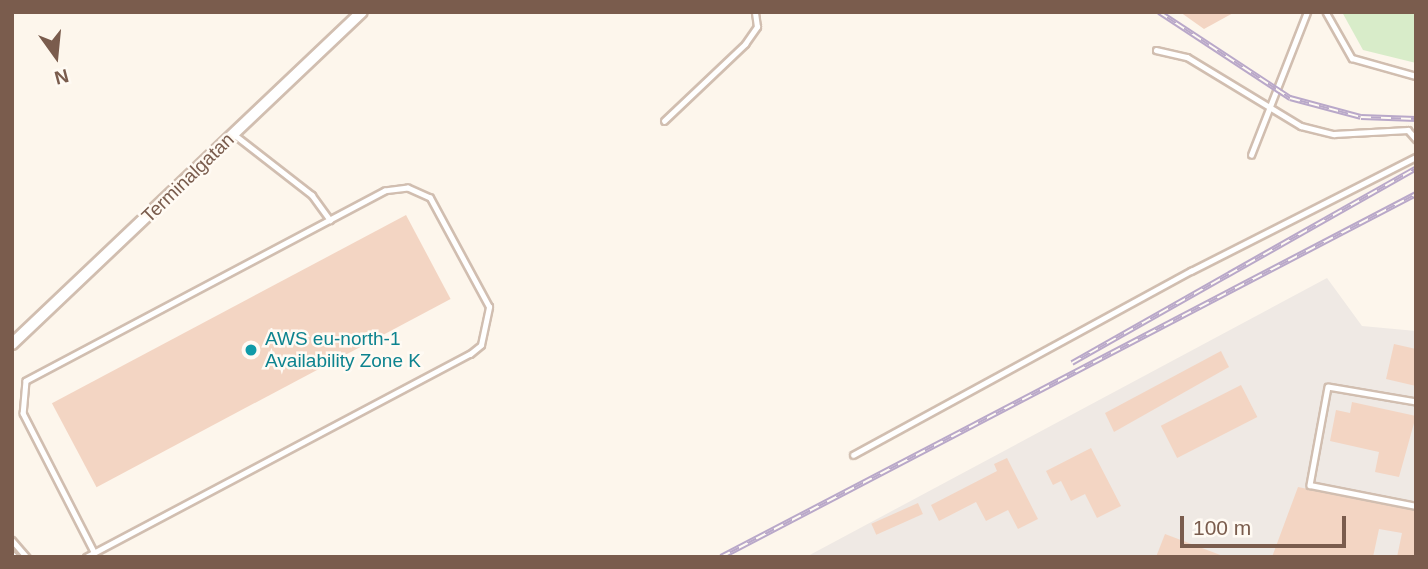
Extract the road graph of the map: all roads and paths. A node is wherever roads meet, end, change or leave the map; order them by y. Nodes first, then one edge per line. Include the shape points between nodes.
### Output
1 (362, 12) edge
2 (755, 12) edge
3 (1307, 12) edge
4 (1326, 12) edge
5 (1156, 50) dead end
6 (1416, 76) edge
7 (1270, 111) junction
8 (664, 121) dead end
9 (234, 134) junction
10 (1416, 139) edge
11 (1251, 155) dead end
12 (1416, 157) edge
13 (330, 220) junction
14 (12, 344) edge
15 (1416, 402) edge
16 (853, 455) dead end
17 (1416, 506) edge
18 (12, 540) edge
19 (94, 552) junction
20 (27, 557) edge
21 (86, 557) edge

1 - 9 street, Terminalgatan
2 - 8 lane via 757,27 745,44
3 - 7 lane
4 - 6 lane via 1352,58
5 - 7 lane via 1205,67
7 - 10 lane via 1334,134 1408,130
7 - 11 lane
9 - 13 lane via 312,195
9 - 14 street, Terminalgatan
12 - 16 lane
13 - 19 lane via 26,381 23,413
13 - 19 lane via 385,191 408,188 430,198 489,307 481,345
15 - 17 lane via 1328,387 1310,485
18 - 20 lane
19 - 21 lane

